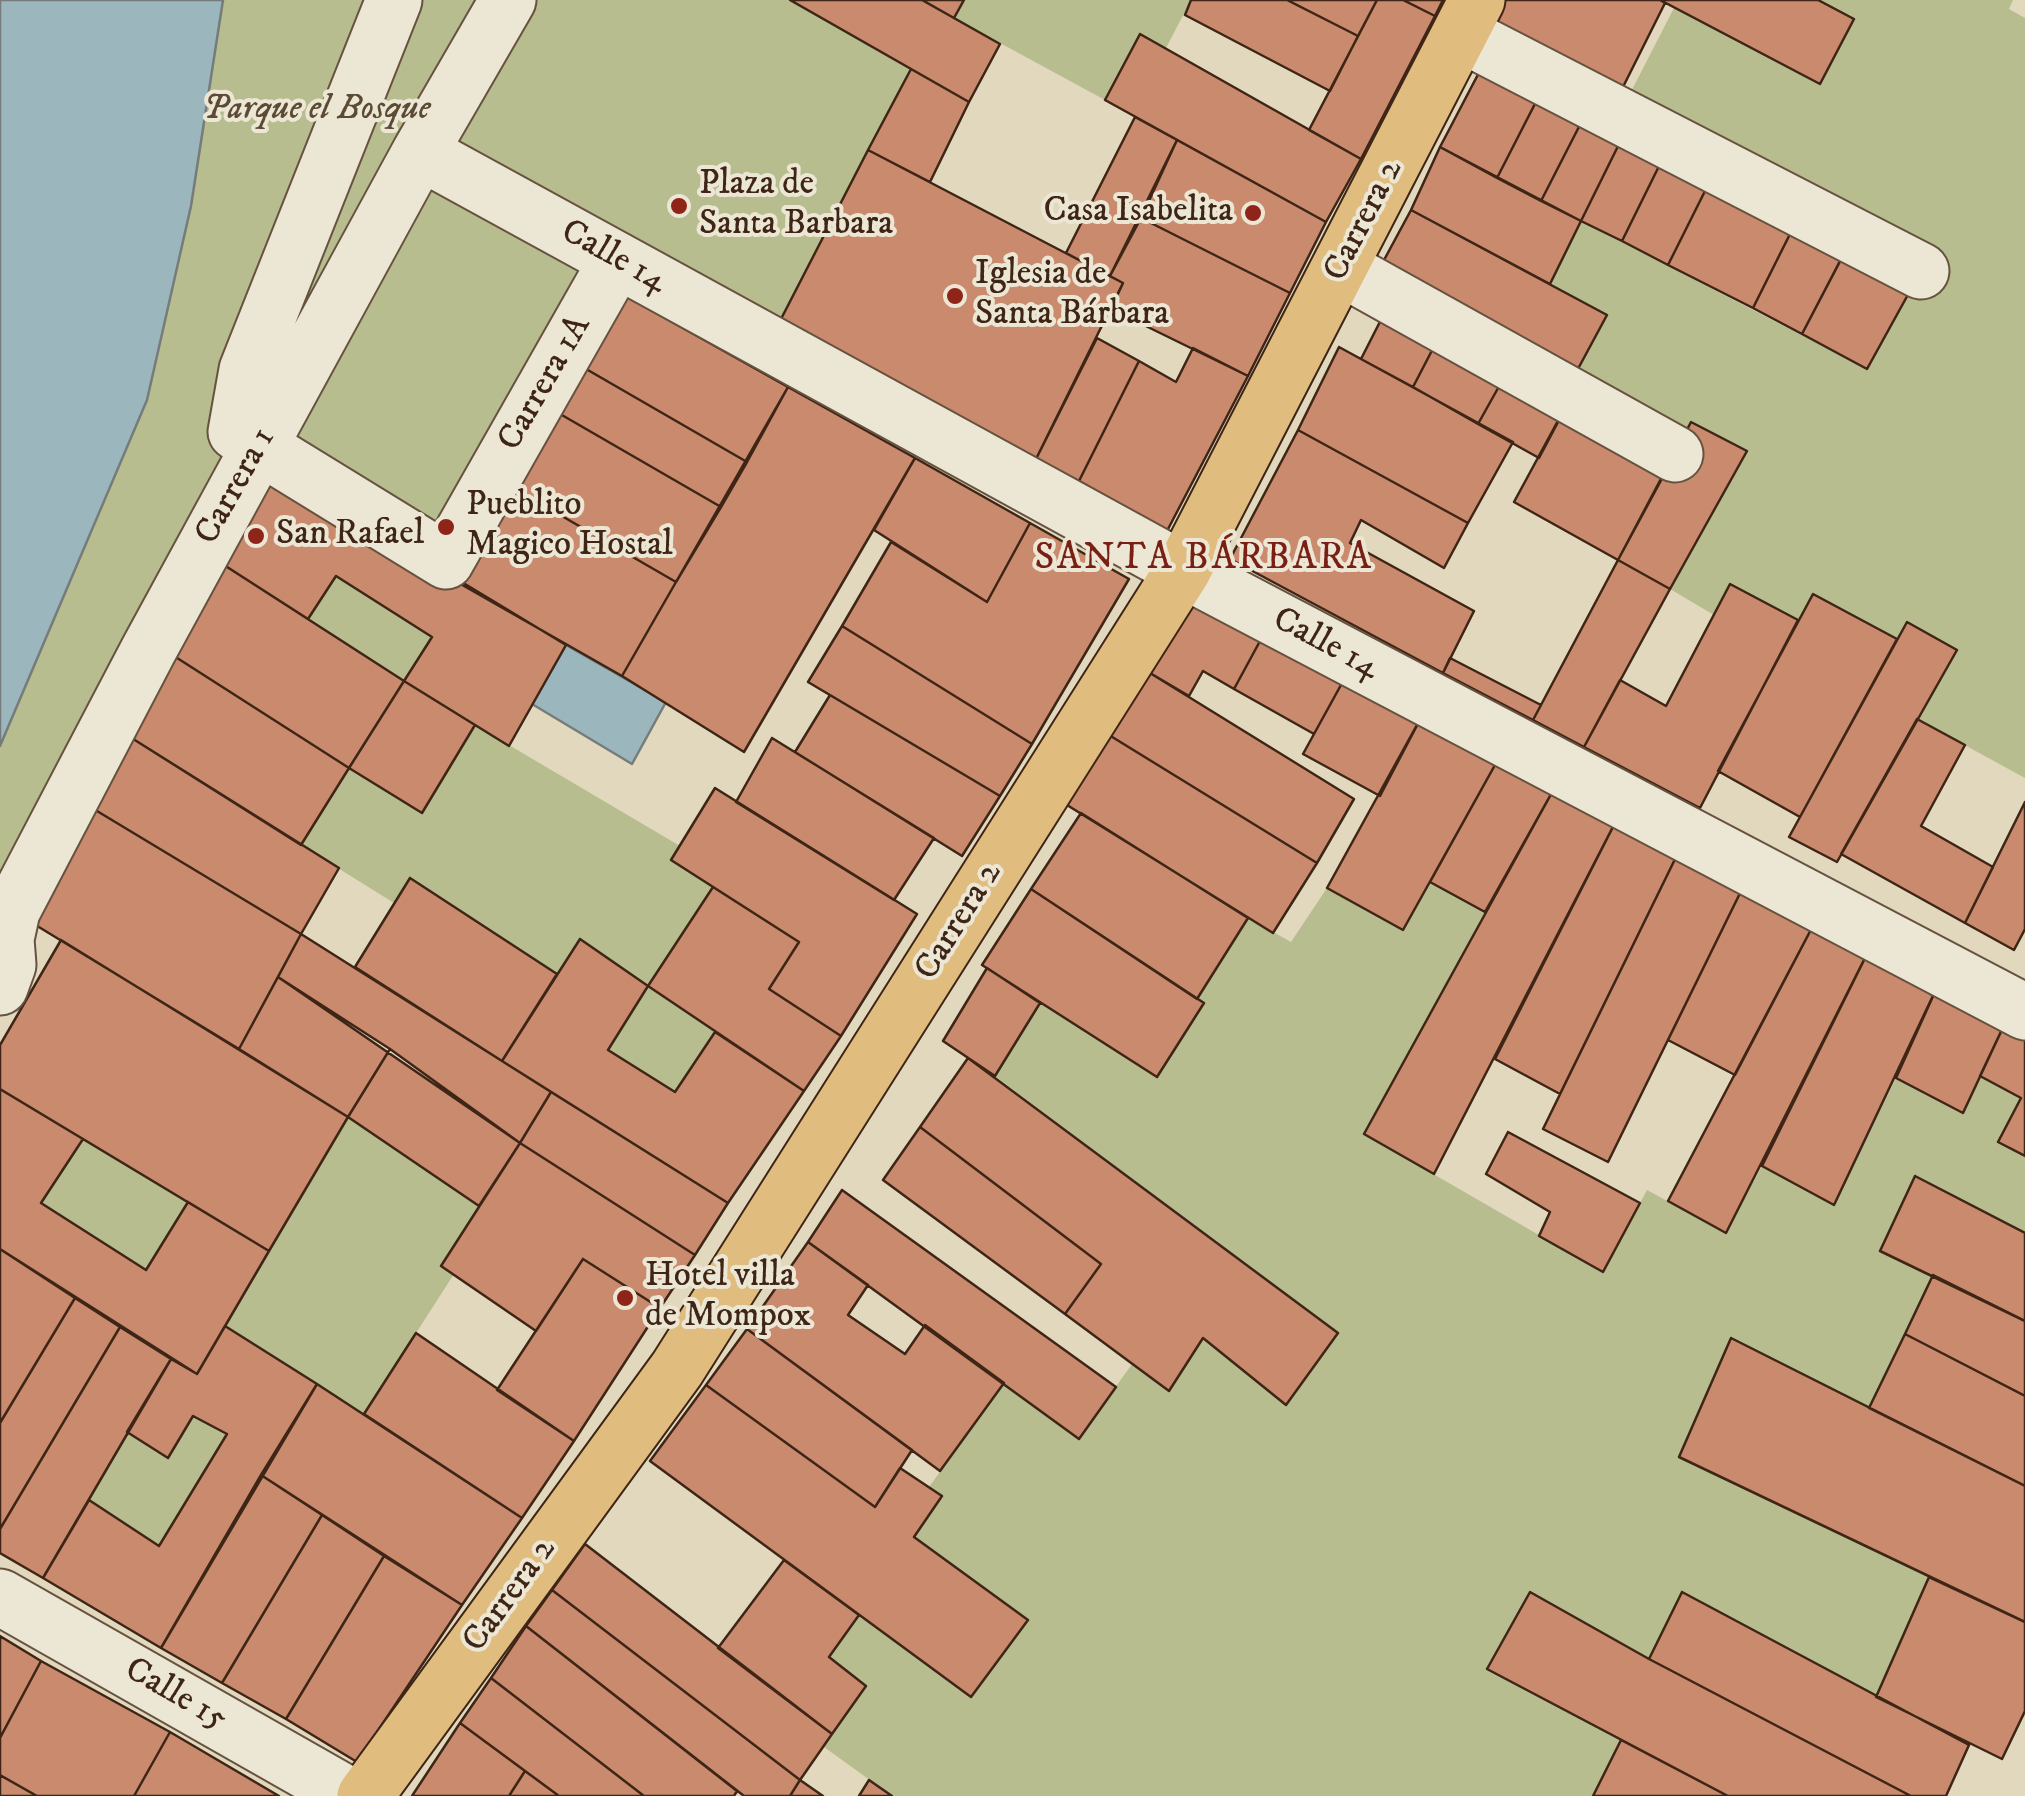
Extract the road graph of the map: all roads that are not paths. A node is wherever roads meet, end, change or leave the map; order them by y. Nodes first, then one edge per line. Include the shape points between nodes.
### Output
1 (394, 0) edge
2 (508, 0) edge
3 (1469, 17) edge
4 (420, 152) junction
5 (617, 260) junction
6 (1341, 268) junction
7 (1921, 272) dead end
8 (259, 448) junction
9 (1675, 454) dead end
10 (1183, 570) junction
11 (0, 986) edge
12 (2025, 1012) edge
13 (0, 1597) edge
14 (350, 1796) edge
15 (365, 1796) edge

1 - 8 street via 247,370 236,432
2 - 4 street, Carrera 1
3 - 6 main road, Carrera 2
3 - 7 street
4 - 5 street, Calle 14
4 - 8 street, Carrera 1
5 - 8 street, Carrera 1A via 446,560
5 - 10 street, Calle 14
6 - 9 street
6 - 10 main road, Carrera 2
8 - 11 street, Carrera 1 via 12,911
10 - 12 street, Calle 14
10 - 15 main road, Carrera 2 via 677,1369
13 - 14 street, Calle 15

